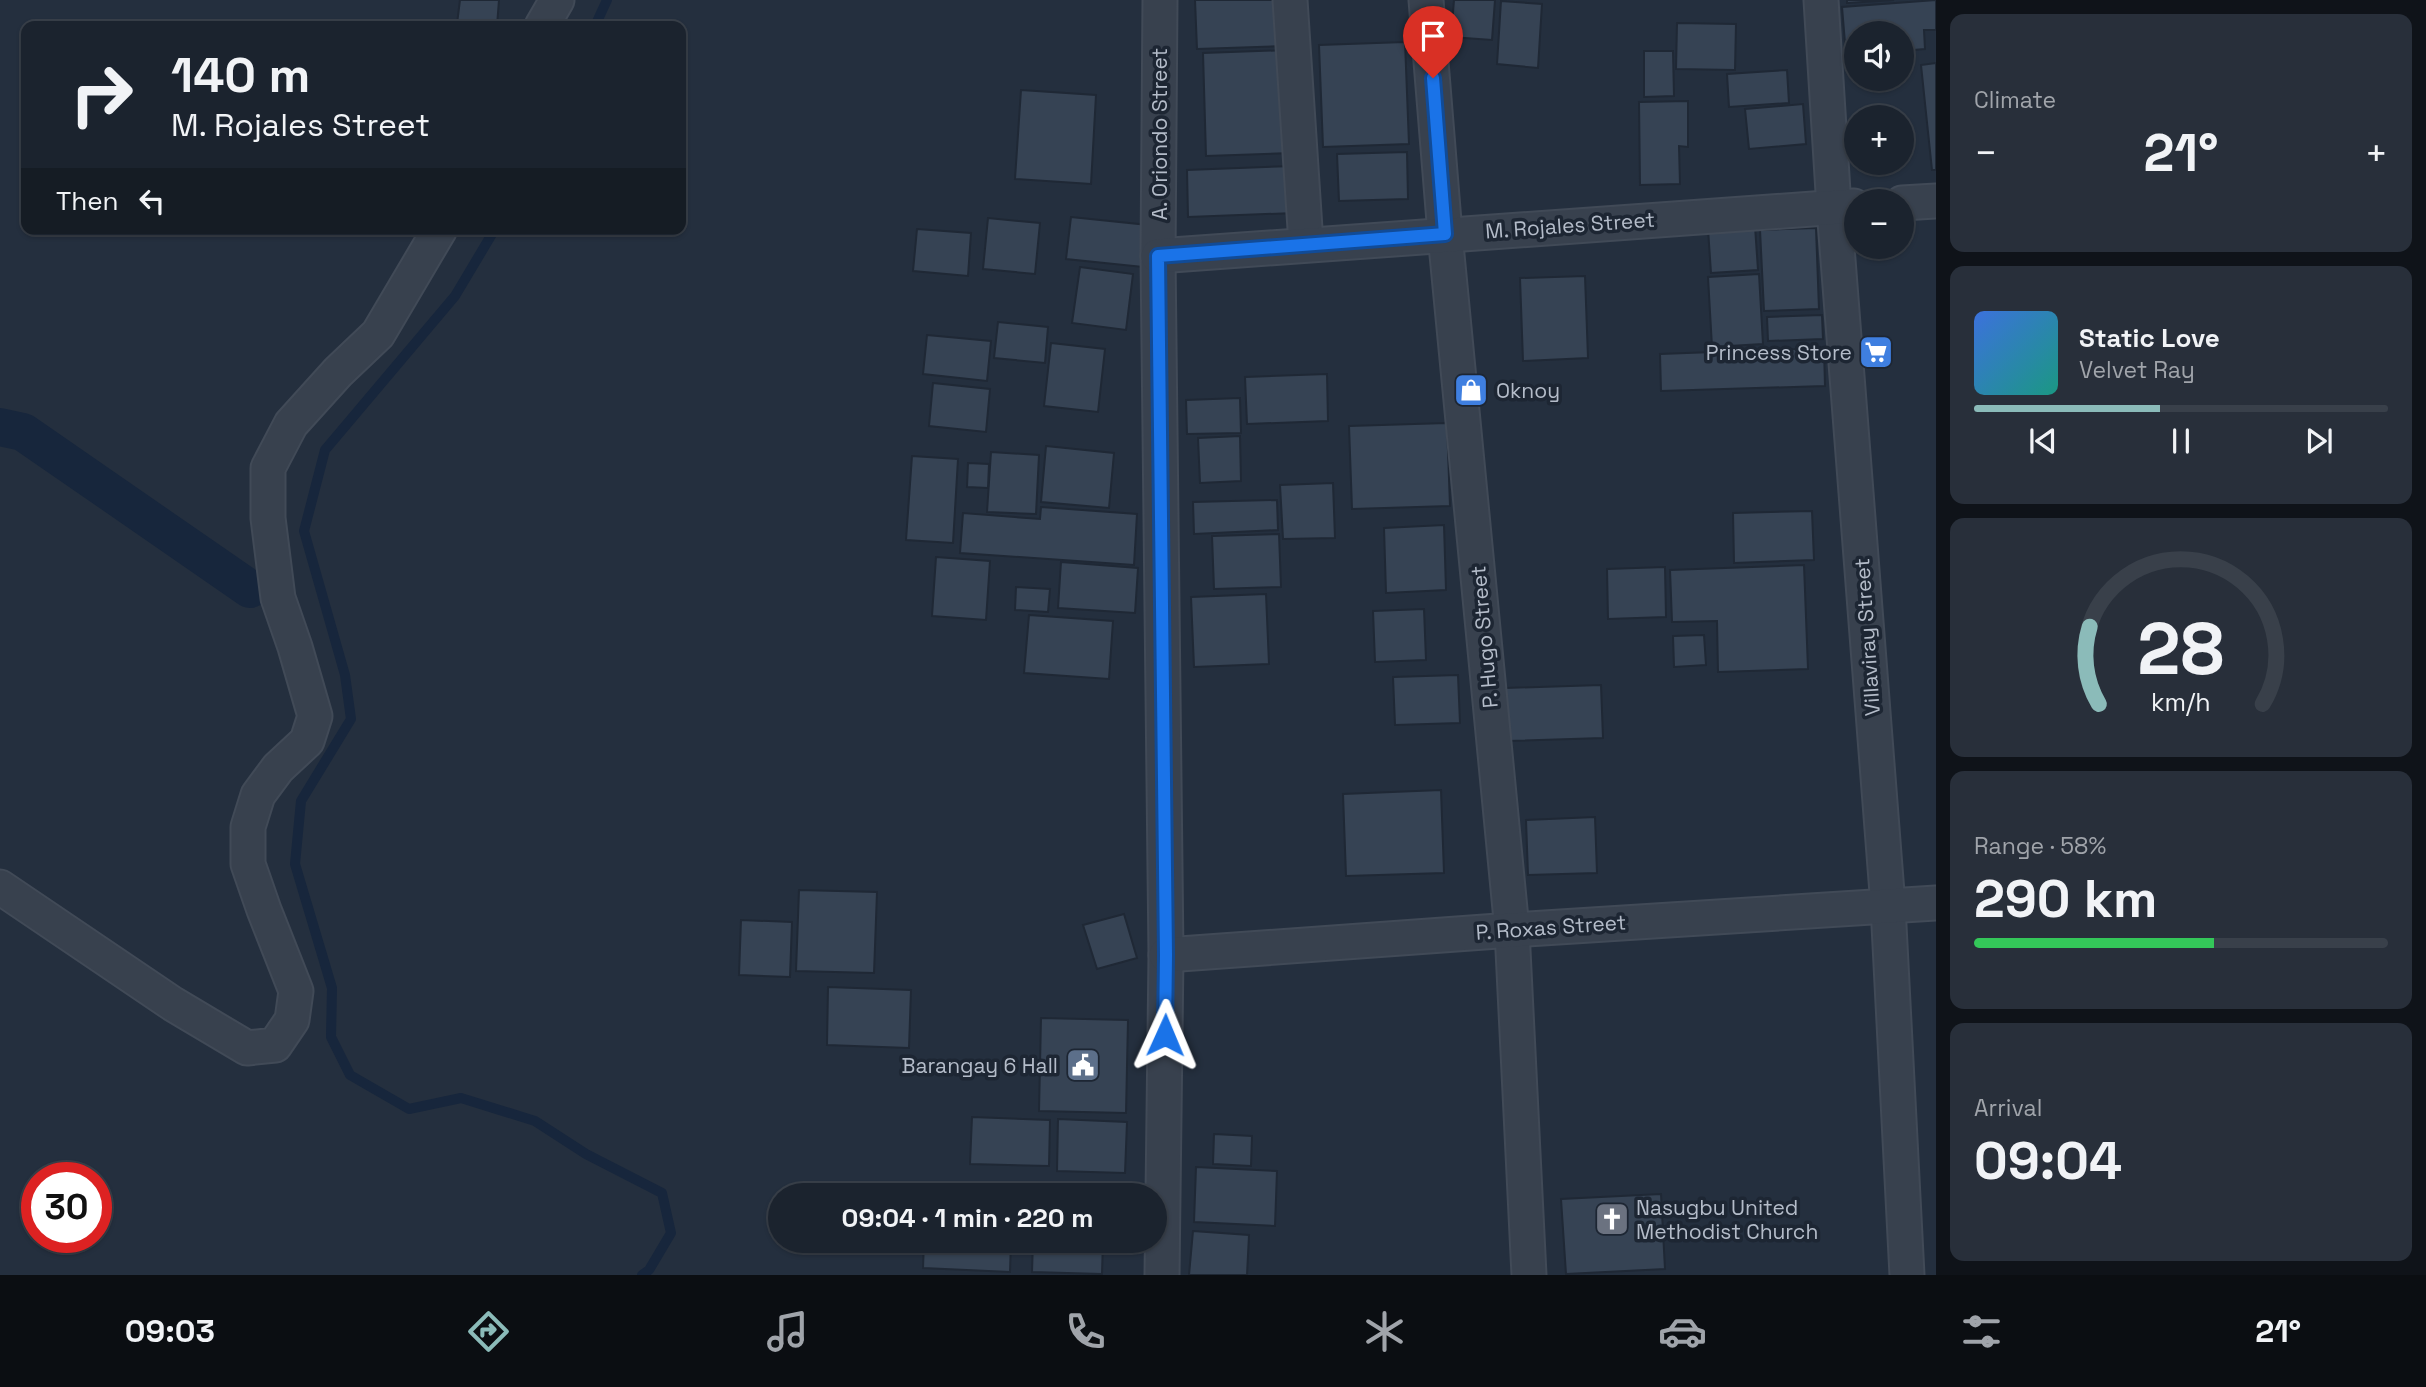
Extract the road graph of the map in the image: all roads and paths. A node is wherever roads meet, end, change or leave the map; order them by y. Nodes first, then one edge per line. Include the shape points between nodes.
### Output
1 (557, 0) edge
2 (1160, 0) edge
3 (1290, 0) edge
4 (1426, 0) edge
5 (1821, 0) edge
6 (545, 21) edge
7 (1844, 198) edge
8 (1936, 201) edge
9 (1914, 202) edge
10 (1844, 207) edge
11 (1445, 234) junction
12 (436, 235) edge
13 (1306, 244) junction
14 (1158, 256) junction
15 (1848, 259) edge
16 (0, 887) edge
17 (1936, 903) edge
18 (1888, 906) junction
19 (1512, 930) junction
20 (1166, 955) junction
21 (1162, 1275) edge
22 (1530, 1275) edge
23 (1907, 1275) edge

1 - 6 street
2 - 14 street, A. Oriondo Street
3 - 13 street
4 - 11 street, P. Hugo Street
5 - 7 street, Villaviray Street
8 - 9 street
10 - 11 street, M. Rojales Street
11 - 13 street, M. Rojales Street
11 - 19 street, P. Hugo Street
12 - 16 street via 378,334 290,424 268,468 268,518 278,598 315,716 307,741 258,795 248,827 248,864 296,991 292,1020 275,1045 247,1048 173,1004
13 - 14 street, M. Rojales Street
14 - 20 street, A. Oriondo Street
15 - 18 street, Villaviray Street
17 - 18 street, P. Roxas Street
18 - 19 street, P. Roxas Street
18 - 23 street, Villaviray Street
19 - 20 street, P. Roxas Street
19 - 22 street, P. Hugo Street
20 - 21 street, A. Oriondo Street

